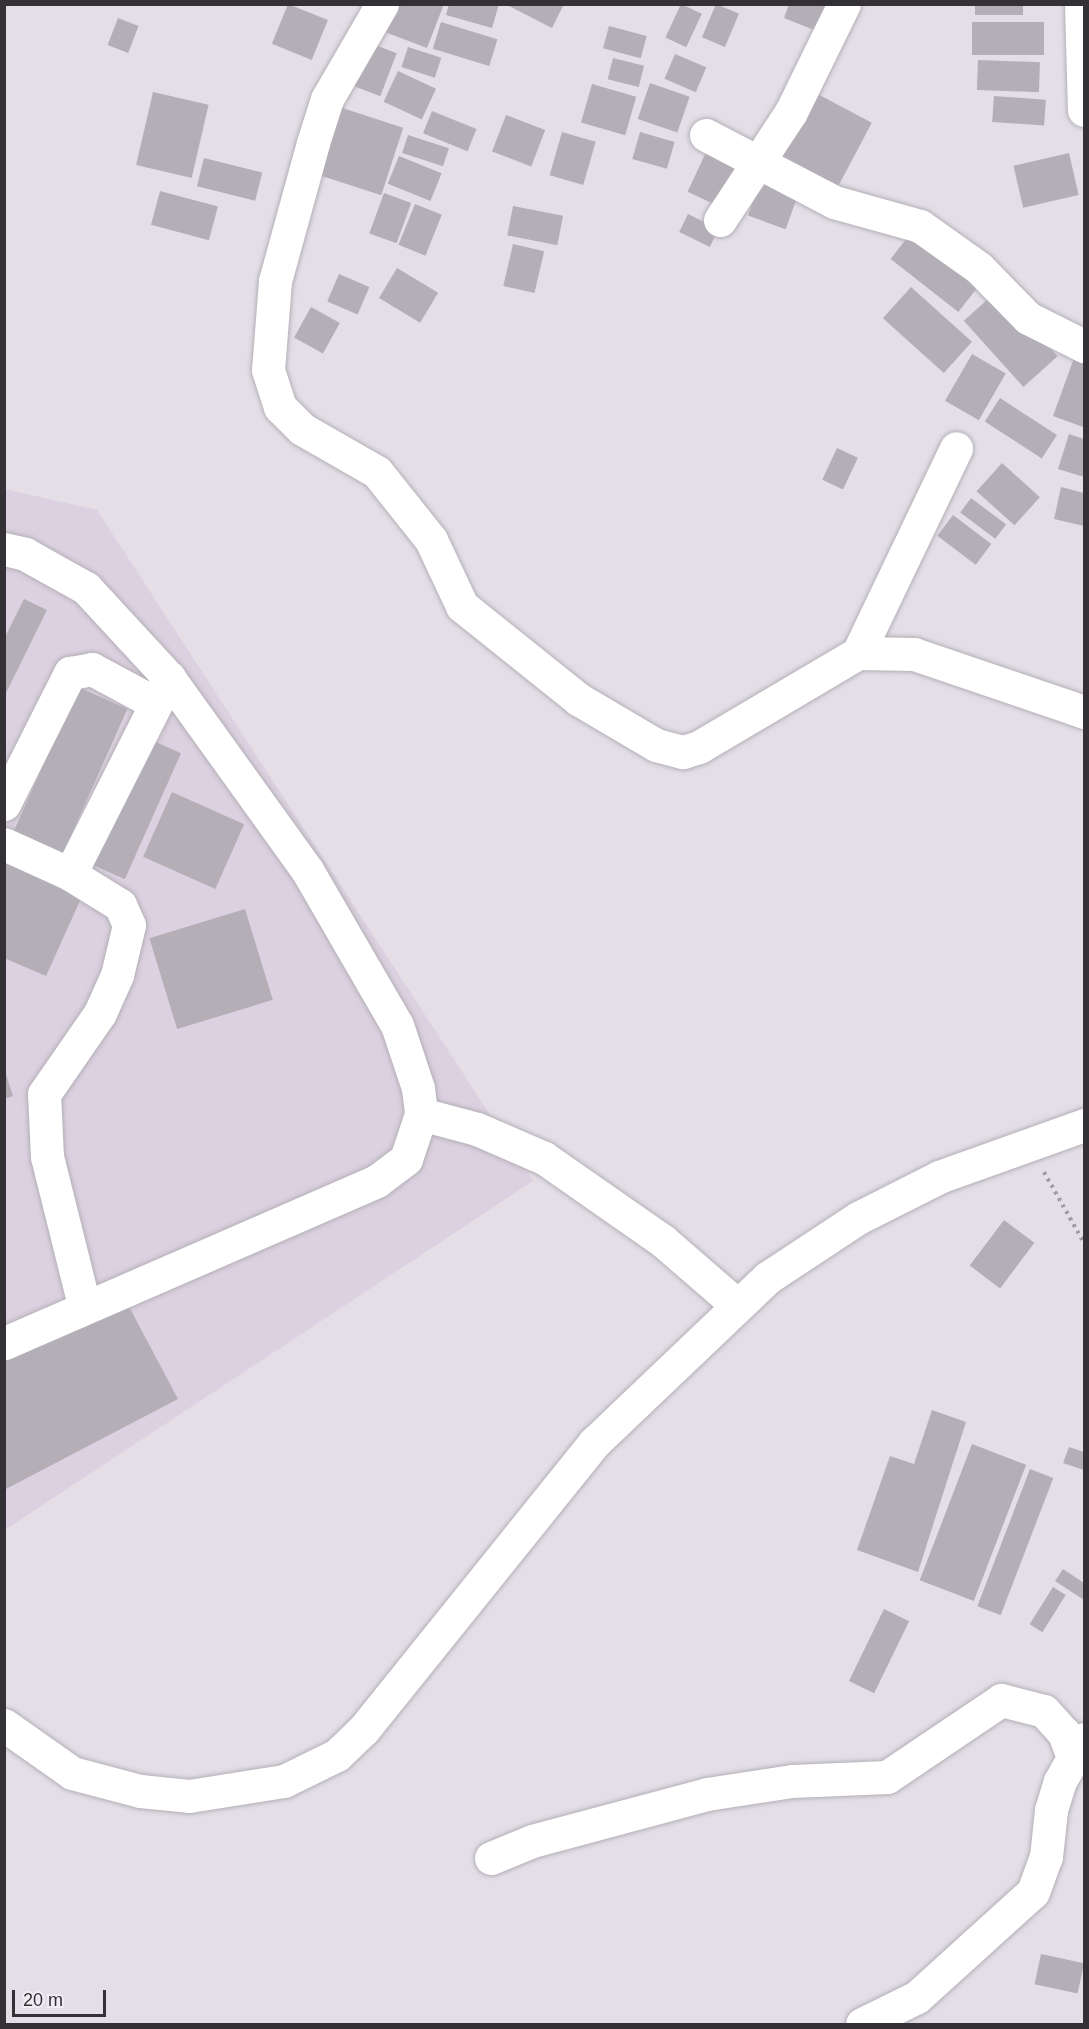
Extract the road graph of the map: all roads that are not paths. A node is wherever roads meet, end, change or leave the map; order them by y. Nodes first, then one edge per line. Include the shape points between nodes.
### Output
1 (382, 4) edge
2 (844, 4) edge
3 (1081, 4) edge
4 (1084, 110) edge
5 (706, 135) dead end
6 (757, 164) junction
7 (720, 220) dead end
8 (1084, 346) edge
9 (956, 448) dead end
10 (4, 549) edge
11 (858, 653) junction
12 (162, 690) junction
13 (1084, 712) edge
14 (4, 804) edge
15 (4, 844) edge
16 (69, 874) junction
17 (422, 1114) junction
18 (1084, 1125) edge
19 (84, 1305) junction
20 (737, 1305) junction
21 (4, 1343) edge
22 (4, 1725) edge
23 (1079, 1748) edge
24 (491, 1858) dead end
25 (862, 2025) edge

1 - 11 street via 327,99 275,281 268,370 280,407 302,429 377,472 431,540 454,594 479,622 578,699 656,745 683,752 699,747
2 - 6 street via 791,112
3 - 4 street
5 - 6 street
6 - 7 street
6 - 8 street via 834,202 921,226 979,268 1028,318
9 - 11 street
10 - 12 street via 25,554 86,588
11 - 13 street via 914,654
12 - 14 street via 92,669 70,674
12 - 16 street
12 - 17 street via 307,870 397,1025 418,1088
15 - 16 street
16 - 19 street via 120,905 129,925 117,975 100,1013 44,1094 47,1157
17 - 19 street via 406,1159 377,1181
17 - 20 street via 477,1129 544,1158 663,1241
18 - 20 street via 1030,1141 939,1177 858,1218 767,1278
19 - 21 street
20 - 22 street via 594,1443 364,1729 337,1755 284,1781 189,1796 140,1791 72,1773
23 - 24 street via 1044,1711 1001,1700 887,1777 792,1781 707,1794 532,1841
23 - 25 street via 1060,1781 1046,1857 1033,1892 917,1997

